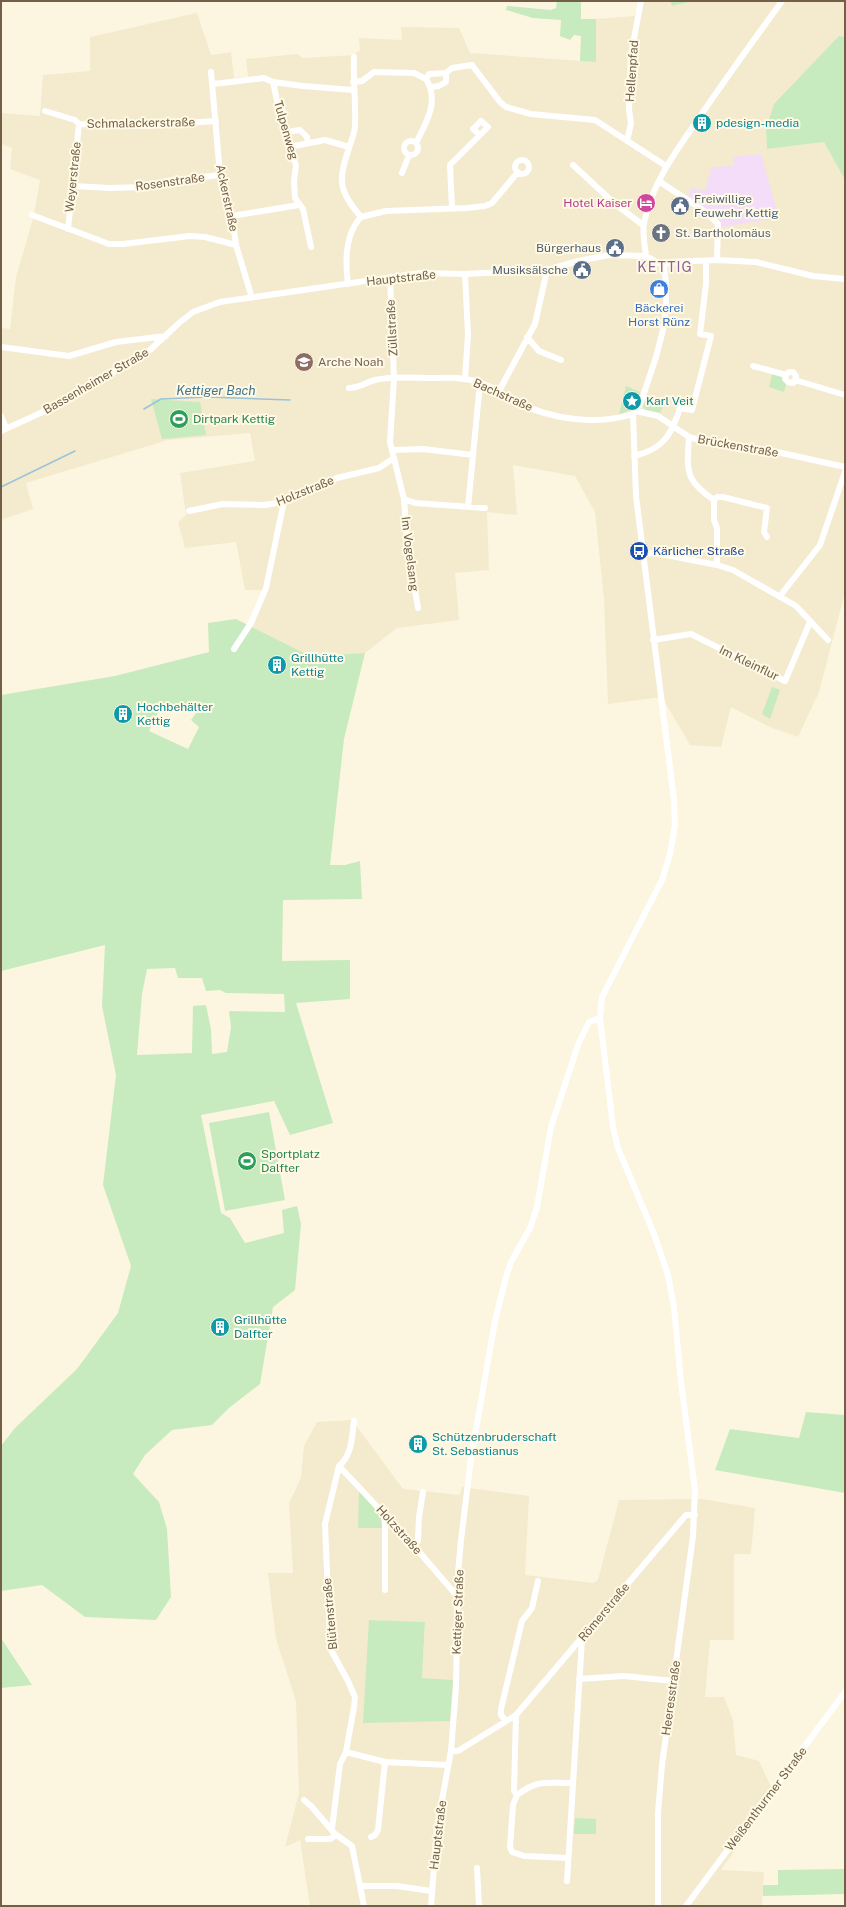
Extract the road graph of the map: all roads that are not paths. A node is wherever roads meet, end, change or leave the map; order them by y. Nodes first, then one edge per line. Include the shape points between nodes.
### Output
1 (641, 1) edge
2 (782, 1) edge
3 (354, 57) dead end
4 (210, 72) dead end
5 (446, 73) junction
6 (426, 79) junction
7 (273, 82) junction
8 (353, 82) junction
9 (213, 84) junction
10 (431, 87) junction
11 (353, 90) junction
12 (45, 111) dead end
13 (216, 122) junction
14 (79, 124) junction
15 (286, 132) junction
16 (480, 135) dead end
17 (627, 141) junction
18 (308, 143) junction
19 (416, 143) junction
20 (349, 147) junction
21 (289, 148) junction
22 (409, 154) junction
23 (573, 165) dead end
24 (666, 166) junction
25 (518, 172) dead end
26 (402, 173) dead end
27 (220, 175) junction
28 (659, 181) junction
29 (72, 186) junction
30 (300, 205) junction
31 (452, 208) junction
32 (32, 215) dead end
33 (232, 216) junction
34 (361, 217) junction
35 (643, 224) junction
36 (68, 229) junction
37 (236, 245) junction
38 (312, 248) dead end
39 (646, 256) junction
40 (717, 260) junction
41 (706, 261) junction
42 (664, 266) junction
43 (547, 270) junction
44 (465, 274) junction
45 (390, 277) junction
46 (845, 278) edge
47 (350, 283) junction
48 (252, 298) junction
49 (166, 336) junction
50 (528, 337) junction
51 (1, 346) edge
52 (560, 360) dead end
53 (754, 366) dead end
54 (394, 378) junction
55 (465, 379) junction
56 (480, 383) junction
57 (349, 388) dead end
58 (499, 390) junction
59 (845, 395) edge
60 (635, 412) junction
61 (1, 416) edge
62 (674, 426) junction
63 (4, 430) edge
64 (689, 437) junction
65 (392, 450) junction
66 (473, 455) junction
67 (634, 456) junction
68 (394, 458) junction
69 (845, 467) edge
70 (845, 472) edge
71 (404, 499) junction
72 (714, 500) junction
73 (284, 501) junction
74 (468, 507) junction
75 (485, 508) dead end
76 (189, 511) dead end
77 (766, 536) dead end
78 (642, 554) junction
79 (717, 565) junction
80 (780, 596) junction
81 (418, 608) dead end
82 (810, 622) junction
83 (653, 640) junction
84 (828, 640) dead end
85 (234, 649) dead end
86 (600, 1018) junction
87 (354, 1421) dead end
88 (339, 1466) junction
89 (423, 1492) dead end
90 (385, 1514) junction
91 (695, 1515) junction
92 (415, 1547) junction
93 (538, 1581) dead end
94 (385, 1590) dead end
95 (457, 1596) junction
96 (582, 1639) junction
97 (579, 1679) junction
98 (673, 1681) junction
99 (845, 1692) edge
100 (516, 1715) junction
101 (506, 1721) junction
102 (451, 1751) junction
103 (346, 1752) junction
104 (385, 1762) junction
105 (448, 1765) junction
106 (572, 1783) junction
107 (517, 1795) junction
108 (304, 1800) dead end
109 (332, 1828) junction
110 (336, 1835) junction
111 (372, 1837) dead end
112 (308, 1839) dead end
113 (568, 1858) junction
114 (477, 1868) dead end
115 (567, 1881) dead end
116 (361, 1886) junction
117 (431, 1891) junction
118 (364, 1906) edge
119 (430, 1906) edge
120 (479, 1906) edge
121 (658, 1906) edge
122 (686, 1906) edge

1 - 17 street, Hellenpfad via 631,54 631,123
2 - 24 street
3 - 8 street
4 - 9 street, Ackerstraße
5 - 6 street via 430,74
5 - 10 street via 446,82
5 - 17 street via 452,68 472,65 506,107 531,114 595,120
6 - 8 street via 414,72 374,72 362,81
6 - 10 street
7 - 9 street via 264,78
7 - 11 street
7 - 15 street, Tulpenweg via 277,101 282,108
8 - 11 street
9 - 13 street, Ackerstraße
10 - 19 street via 432,109
11 - 20 street via 355,128
12 - 14 street, Schmalackerstraße via 75,120
13 - 14 street, Schmalackerstraße via 137,126
13 - 27 street, Ackerstraße
14 - 29 street, Weyerstraße
15 - 18 street via 300,130 308,137
15 - 21 street, Tulpenweg
16 - 31 street via 450,165
17 - 24 street
18 - 20 street via 330,140
18 - 21 street
19 - 22 street via 417,151
19 - 22 street via 410,142 405,146
20 - 34 street via 341,175 341,186 346,198
21 - 30 street, Tulpenweg via 296,165 295,198
22 - 26 street
23 - 35 street via 614,203
24 - 28 street
25 - 31 street via 492,203
27 - 29 street, Rosenstraße via 167,181 146,187
27 - 33 street, Ackerstraße
28 - 35 street via 652,194
28 - 40 street via 708,213 718,224
29 - 36 street, Weyerstraße
30 - 33 street
30 - 38 street, Tulpenweg
31 - 34 street via 386,211
32 - 36 street
33 - 37 street, Ackerstraße
34 - 47 street via 354,224 346,257
35 - 39 street
36 - 37 street via 109,244 190,236
37 - 48 street, Ackerstraße
39 - 42 street
39 - 43 street, Hauptstraße via 609,255
40 - 41 street
40 - 46 street via 756,262 813,276
41 - 42 street via 668,262
41 - 62 street via 700,334 711,336 692,410 680,408
42 - 60 street via 666,309 663,330 656,357
43 - 44 street, Hauptstraße
43 - 50 street via 535,324
44 - 45 street, Hauptstraße via 421,273
44 - 55 street via 468,335
45 - 47 street, Hauptstraße
45 - 54 street, Züllstraße
47 - 48 street, Hauptstraße
48 - 49 street, Hauptstraße via 220,302 202,308 186,317
49 - 51 street via 116,342 69,356
49 - 63 street, Bassenheimer Straße via 150,350 62,404
50 - 52 street via 539,351
50 - 58 street
53 - 59 street via 786,375 785,379 788,382 793,383 795,380
54 - 55 street, Bachstraße
54 - 57 street, Bachstraße via 375,380
54 - 65 street via 390,442
55 - 56 street, Bachstraße
56 - 58 street, Bachstraße
56 - 66 street
58 - 60 street, Bachstraße via 521,404 548,414 597,419 623,417
60 - 62 street, Brückenstraße via 658,416
60 - 67 street
61 - 63 street
62 - 64 street, Brückenstraße
62 - 67 street via 660,445 649,453
64 - 69 street, Brückenstraße via 706,442 768,450
64 - 72 street via 687,467 690,478 698,490
65 - 66 street via 423,449
65 - 68 street
66 - 74 street
67 - 78 street
68 - 71 street
68 - 73 street, Holzstraße via 379,468 337,478
70 - 80 street via 820,544
71 - 74 street via 415,503
71 - 81 street, Im Vogelsang via 407,541
72 - 77 street via 723,497 767,508 764,532
72 - 79 street
73 - 76 street, Holzstraße via 264,505 223,504
73 - 85 street via 266,588 251,623
74 - 75 street
78 - 79 street via 656,553
78 - 83 street
79 - 80 street via 733,570
80 - 82 street via 796,606
82 - 83 street, Im Kleinflur via 785,681 690,634
82 - 84 street
83 - 86 street, Heeresstraße via 675,825 662,880 602,997
86 - 91 street, Heeresstraße via 614,1134 662,1254 672,1294 695,1490
86 - 95 street, Kettiger Straße via 589,1022 578,1045 550,1132 537,1207 530,1228 511,1262 501,1293 471,1458
87 - 88 street, Blütenstraße via 349,1453
88 - 90 street, Holzstraße
88 - 103 street, Blütenstraße via 325,1524 325,1549 331,1650 355,1697
89 - 92 street
90 - 92 street, Holzstraße
90 - 94 street
91 - 96 street, Römerstraße via 686,1515
91 - 98 street, Heeresstraße
92 - 95 street, Holzstraße
93 - 101 street via 532,1608 522,1621 501,1709 501,1715
95 - 102 street, Kettiger Straße via 456,1687
96 - 97 street
96 - 100 street, Römerstraße
97 - 98 street via 624,1676
97 - 106 street
98 - 121 street, Heeresstraße via 658,1813
99 - 122 street, Weißenthurmer Straße
100 - 101 street, Römerstraße
100 - 107 street via 514,1791
101 - 102 street, Römerstraße via 458,1751
102 - 105 street, Kettiger Straße
103 - 104 street
103 - 109 street, Blütenstraße via 340,1764
104 - 105 street
104 - 111 street via 378,1830
105 - 117 street, Hauptstraße via 437,1827
106 - 107 street via 539,1782
106 - 113 street
107 - 113 street via 513,1806 510,1847 512,1852 524,1856
108 - 109 street via 326,1825
109 - 110 street
110 - 112 street via 330,1839
110 - 116 street via 352,1846
113 - 115 street
114 - 120 street
116 - 117 street via 397,1886
116 - 118 street
117 - 119 street, Hauptstraße

